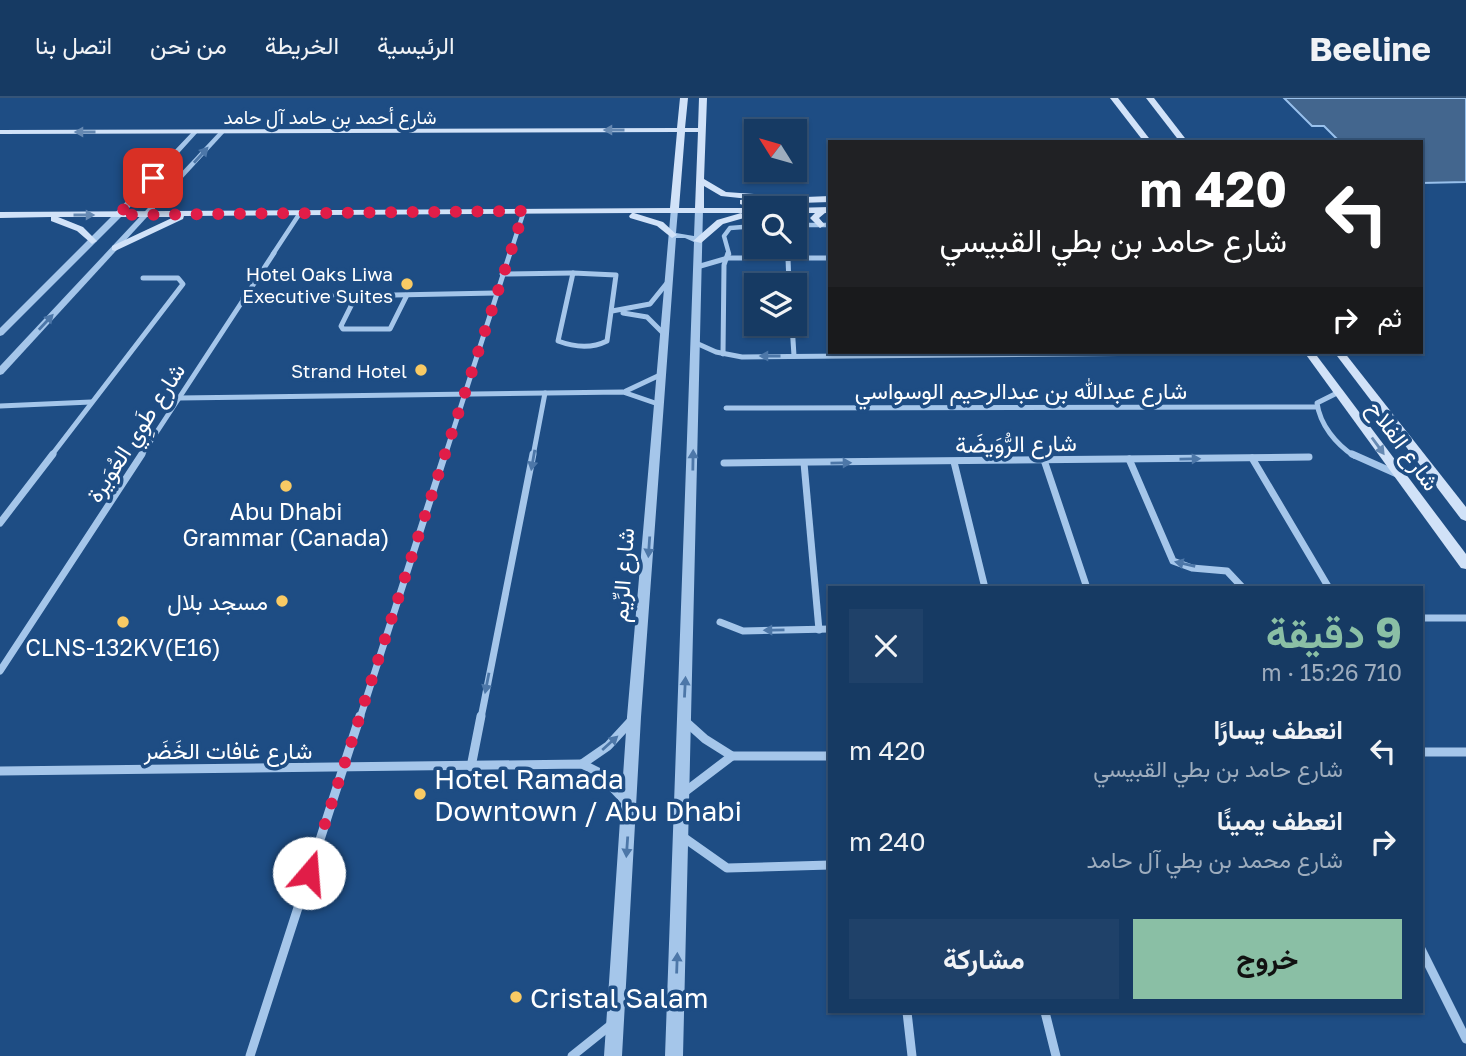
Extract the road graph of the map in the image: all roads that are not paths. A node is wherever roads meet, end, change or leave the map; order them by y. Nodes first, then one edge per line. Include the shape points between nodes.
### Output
1 (703, 98) edge
2 (1114, 98) edge
3 (1150, 98) edge
4 (683, 102) edge
5 (644, 130) junction
6 (682, 130) junction
7 (702, 130) junction
8 (0, 132) edge
9 (195, 132) junction
10 (222, 132) junction
11 (1146, 140) edge
12 (1183, 140) edge
13 (700, 180) junction
14 (828, 198) edge
15 (828, 198) edge
16 (675, 206) junction
17 (699, 206) junction
18 (807, 210) edge
19 (826, 210) edge
20 (524, 211) junction
21 (583, 211) junction
22 (744, 211) edge
23 (300, 213) junction
24 (187, 214) junction
25 (0, 215) edge
26 (43, 215) junction
27 (118, 215) junction
28 (147, 215) junction
29 (744, 215) edge
30 (807, 225) edge
31 (825, 225) edge
32 (744, 226) edge
33 (672, 235) junction
34 (698, 241) junction
35 (90, 242) junction
36 (115, 248) junction
37 (728, 258) junction
38 (744, 258) edge
39 (807, 258) edge
40 (828, 258) edge
41 (697, 267) junction
42 (573, 273) junction
43 (502, 274) junction
44 (89, 275) junction
45 (143, 278) dead end
46 (667, 284) junction
47 (496, 293) junction
48 (407, 295) junction
49 (356, 296) junction
50 (243, 298) junction
51 (612, 311) junction
52 (0, 333) edge
53 (663, 333) junction
54 (793, 336) edge
55 (696, 343) junction
56 (723, 354) junction
57 (875, 354) edge
58 (1310, 354) edge
59 (1341, 354) edge
60 (794, 356) junction
61 (0, 372) edge
62 (660, 375) junction
63 (624, 392) junction
64 (1339, 392) junction
65 (545, 393) junction
66 (463, 394) junction
67 (179, 398) junction
68 (91, 402) junction
69 (2, 403) edge
70 (658, 404) junction
71 (1316, 407) junction
72 (726, 408) dead end
73 (1309, 457) dead end
74 (1252, 458) junction
75 (1129, 459) junction
76 (1044, 460) junction
77 (954, 462) junction
78 (724, 463) dead end
79 (804, 463) junction
80 (1399, 475) junction
81 (1466, 516) edge
82 (0, 523) edge
83 (1466, 564) edge
84 (985, 586) edge
85 (1086, 586) edge
86 (1242, 586) edge
87 (1328, 586) edge
88 (1423, 618) edge
89 (1466, 618) edge
90 (720, 622) dead end
91 (828, 629) edge
92 (819, 630) junction
93 (0, 671) edge
94 (634, 717) junction
95 (683, 719) junction
96 (1423, 752) edge
97 (1466, 752) edge
98 (732, 756) junction
99 (828, 756) edge
100 (582, 764) junction
101 (471, 767) junction
102 (343, 768) junction
103 (0, 771) edge
104 (681, 795) junction
105 (629, 806) junction
106 (680, 833) junction
107 (828, 865) edge
108 (1423, 953) edge
109 (907, 1013) edge
110 (1045, 1013) edge
111 (616, 1021) junction
112 (1466, 1039) edge
113 (250, 1056) edge
114 (572, 1056) edge
115 (613, 1056) edge
116 (674, 1056) edge
117 (912, 1056) edge
118 (1056, 1056) edge

1 - 7 main road
2 - 11 main road
3 - 12 main road
4 - 5 main road via 666,122
4 - 6 main road, شارع الرِّيم
5 - 6 main road, شارع أحمد بن حامد آل حامد
5 -> 10 main road, شارع أحمد بن حامد آل حامد
6 - 7 main road, شارع أحمد بن حامد آل حامد
6 - 16 main road, شارع الرِّيم
7 - 13 main road
9 -> 8 main road, شارع أحمد بن حامد آل حامد
9 - 10 main road, شارع أحمد بن حامد آل حامد
9 - 27 street
28 -> 10 street
13 - 14 main road via 733,195
13 - 17 main road
15 - 17 main road
16 - 17 main road
16 - 21 main road
16 - 33 street, شارع الرِّيم
17 - 22 main road
17 - 34 street
18 - 19 main road
19 - 31 main road via 814,215 814,220
20 - 21 main road
20 - 23 main road
20 - 43 street
21 - 33 main road via 647,219 666,227
23 - 24 main road
23 - 50 street, شارع طَوِي العُوَيرة
24 - 28 main road
24 - 36 main road
25 - 26 main road
26 -> 27 main road
26 - 35 main road via 80,229
27 - 28 main road
27 - 35 street
28 - 36 street
29 - 34 main road via 724,220
30 - 31 street
32 - 37 street via 725,231
33 - 34 street
33 - 46 street, شارع الرِّيم
34 - 41 street
35 - 44 street via 103,247
35 - 52 street
36 - 44 street
37 - 38 street
37 - 41 street
37 - 56 street via 724,265
39 - 40 street
41 - 55 street
42 - 43 street
42 - 51 street via 616,275
42 - 51 street via 558,341 601,345 607,341
43 - 47 street
61 -> 44 street
45 - 68 street via 178,278 183,284
46 - 51 street via 650,304
46 - 53 street, شارع الرِّيم
47 - 48 street
47 - 66 street
48 - 49 street
48 - 49 street via 390,328 343,329
49 - 50 street
50 - 67 street, شارع طَوِي العُوَيرة
51 - 53 street via 647,317
53 - 62 street, شارع الرِّيم
54 - 60 street
55 - 56 street
95 -> 55 street
60 -> 56 street
57 - 60 street
58 - 64 main road, شارع الفلاح
59 - 81 main road, شارع الفلاح
62 - 63 street
62 - 70 street, شارع الرِّيم
63 - 65 street
63 - 70 street
64 - 71 street
64 -> 80 main road, شارع الفلاح
65 - 66 street
65 -> 101 street
66 - 67 street
66 - 102 street
67 - 93 street, شارع طَوِي العُوَيرة
68 - 69 street
68 - 82 street
70 -> 94 street, شارع الرِّيم
71 - 72 street, شارع عبدالله بن عبدالرحيم الوسواسي
71 - 80 street via 1342,448
73 - 74 street, شارع الرُّوَيضَة
75 -> 74 street, شارع الرُّوَيضَة
74 - 87 street
75 - 76 street, شارع الرُّوَيضَة
86 -> 75 street via 1224,567 1185,567 1173,561
76 - 77 street, شارع الرُّوَيضَة
76 - 85 street
79 -> 77 street, شارع الرُّوَيضَة
77 - 84 street
78 - 79 street, شارع الرُّوَيضَة
79 - 92 street
80 - 83 main road, شارع الفلاح
88 - 89 street
92 -> 90 street via 743,631
91 - 92 street
100 -> 94 street
94 - 105 street, شارع الرِّيم
95 - 98 street
95 - 104 street
96 - 97 street
98 - 99 street
98 - 104 street
100 - 101 street, شارع غافات الخَضَر
100 - 105 street via 598,772
101 - 102 street, شارع غافات الخَضَر
102 - 103 street, شارع غافات الخَضَر
102 - 113 street
104 - 106 street
105 -> 111 street, شارع الرِّيم
106 - 107 street via 727,868
116 -> 106 street
108 - 112 street
109 - 117 street
110 - 118 street
111 - 114 street
111 - 115 street, شارع الرِّيم

